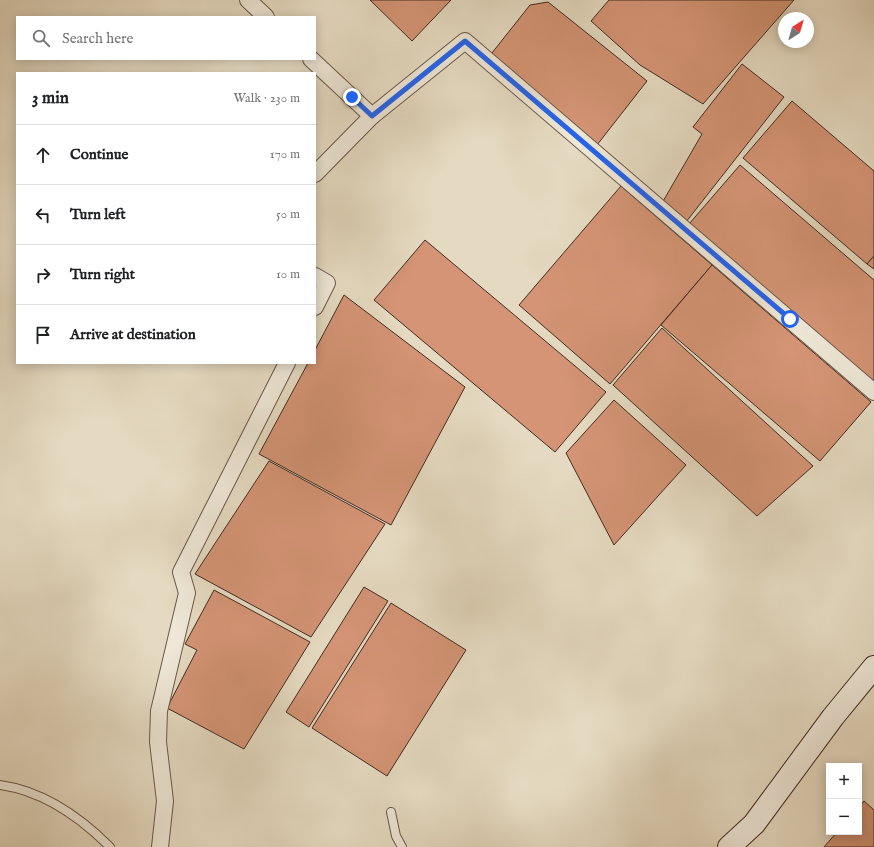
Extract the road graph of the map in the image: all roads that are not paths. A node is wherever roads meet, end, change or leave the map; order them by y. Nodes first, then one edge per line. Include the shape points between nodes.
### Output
1 (248, 0) edge
2 (265, 16) edge
3 (312, 60) edge
4 (372, 116) junction
5 (316, 173) edge
6 (316, 277) edge
7 (316, 305) edge
8 (286, 364) edge
9 (874, 392) edge
10 (874, 667) edge
11 (0, 785) edge
12 (391, 812) dead end
13 (110, 847) edge
14 (160, 847) edge
15 (402, 847) edge
16 (730, 847) edge

1 - 2 street
3 - 4 street
4 - 5 street
4 - 9 street via 465,41
6 - 7 street via 327,283
8 - 14 street via 181,572 187,593 159,711 158,742 166,801
10 - 16 street via 833,717 754,824
11 - 13 lane via 24,791 57,805 86,824
12 - 15 lane via 396,836

